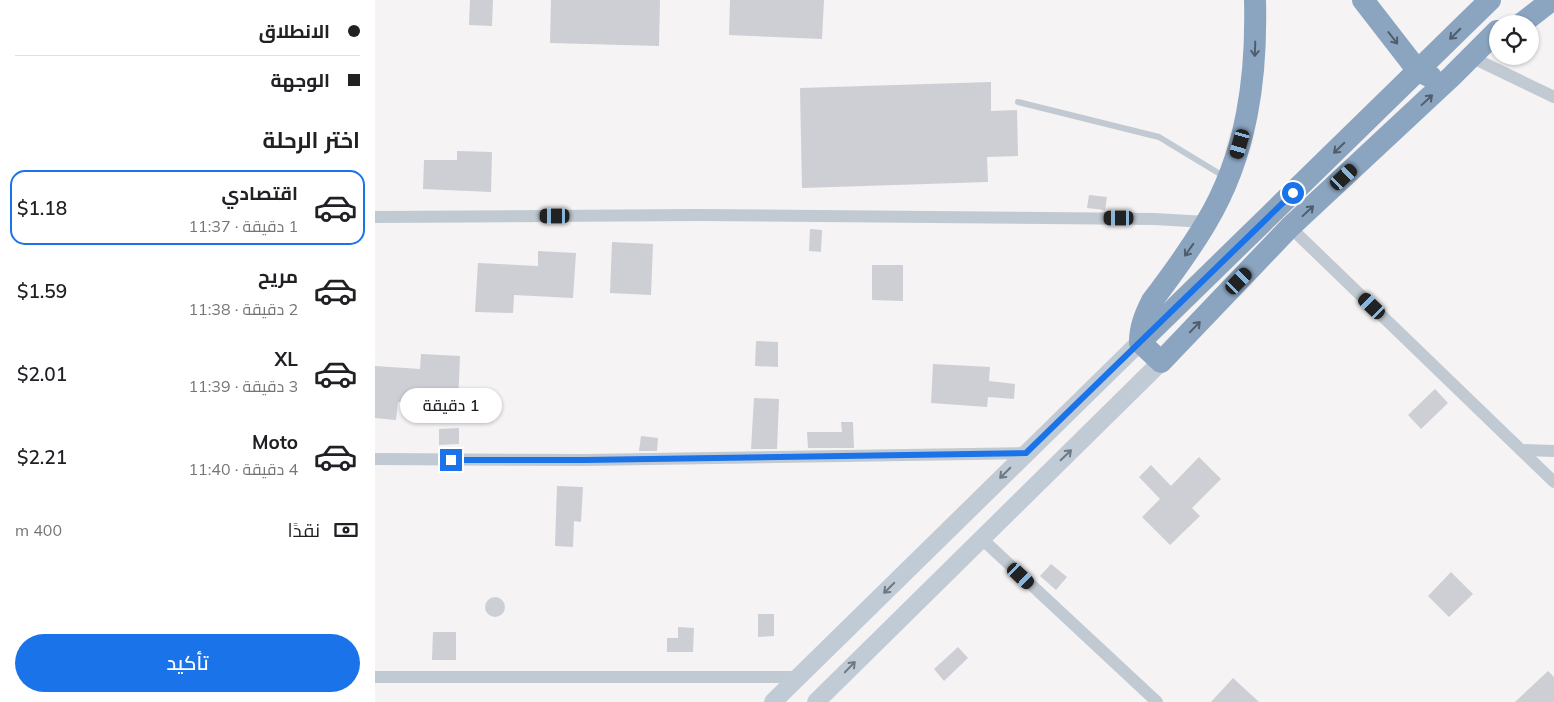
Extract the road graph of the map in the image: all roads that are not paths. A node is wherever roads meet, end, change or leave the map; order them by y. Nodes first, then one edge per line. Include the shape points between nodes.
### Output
1 (1255, 0) edge
2 (1363, 0) edge
3 (1490, 0) edge
4 (1527, 0) edge
5 (1553, 0) edge
6 (1513, 15) edge
7 (1533, 15) edge
8 (1483, 49) edge
9 (1418, 70) junction
10 (1452, 76) junction
11 (1554, 97) edge
12 (1018, 102) dead end
13 (1228, 179) junction
14 (375, 217) edge
15 (1207, 222) junction
16 (1291, 227) junction
17 (1140, 342) junction
18 (1161, 362) junction
19 (1521, 450) junction
20 (1554, 451) edge
21 (1026, 453) junction
22 (375, 460) edge
23 (1554, 482) edge
24 (981, 538) junction
25 (375, 677) edge
26 (798, 677) junction
27 (773, 702) edge
28 (816, 702) edge
29 (1157, 702) edge

1 -> 13 highway via 1255,53 1250,100 1244,132
2 -> 9 highway
3 -> 9 highway
4 - 6 highway
5 - 7 highway
8 - 10 highway
8 - 11 street
9 - 10 highway via 1435,78
9 -> 17 highway
16 -> 10 highway
12 - 13 lane via 1159,137
13 - 15 highway
14 - 15 street via 737,215 1154,218
15 -> 17 highway via 1150,306 1140,330
18 -> 16 highway
16 - 19 street
17 - 18 highway
17 - 21 main road
24 -> 18 main road
19 - 20 street
19 - 23 street
21 - 22 street
21 -> 26 main road
28 -> 24 main road
24 - 29 street
25 - 26 street
26 - 27 main road

